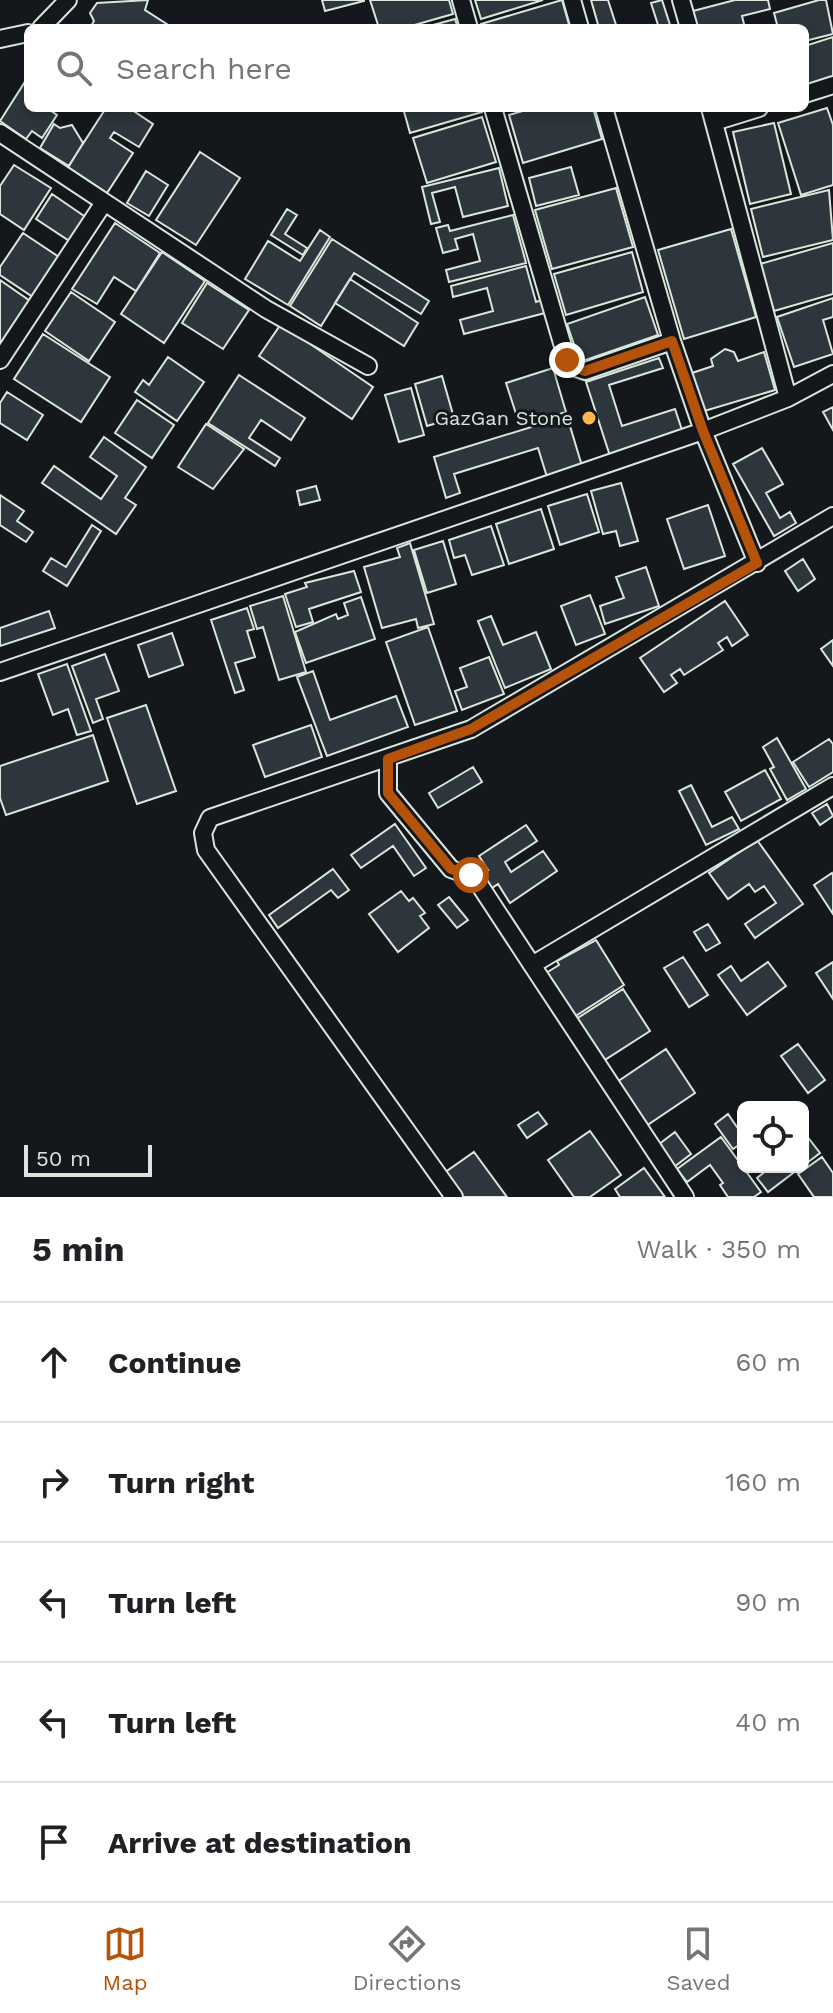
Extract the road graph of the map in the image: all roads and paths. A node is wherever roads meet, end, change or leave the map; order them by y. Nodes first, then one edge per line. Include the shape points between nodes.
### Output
1 (68, 0) edge
2 (461, 0) edge
3 (572, 0) edge
4 (681, 0) edge
5 (45, 24) edge
6 (468, 24) edge
7 (579, 24) edge
8 (688, 24) edge
9 (24, 34) edge
10 (0, 39) edge
11 (833, 85) edge
12 (809, 93) edge
13 (494, 112) edge
14 (605, 112) edge
15 (732, 112) edge
16 (712, 115) edge
17 (0, 133) edge
18 (103, 204) junction
19 (672, 341) junction
20 (0, 360) edge
21 (368, 366) dead end
22 (833, 374) edge
23 (788, 398) junction
24 (703, 431) junction
25 (833, 516) edge
26 (757, 563) junction
27 (0, 672) edge
28 (388, 759) junction
29 (833, 786) edge
30 (532, 965) junction
31 (454, 1197) edge
32 (685, 1197) edge

1 - 5 street
2 - 6 street
3 - 7 street
4 - 8 street
9 - 10 street
11 - 12 street
13 - 19 street via 567,360 585,371
14 - 19 street
15 - 16 street
16 - 23 street
17 - 18 street
18 - 20 street
18 - 21 street via 266,309
19 - 24 street
22 - 23 street
23 - 24 street
24 - 26 street
24 - 27 street
25 - 26 street
26 - 28 street via 471,729
28 - 30 street via 388,793 451,869 475,878
28 - 31 street via 210,818 203,833 206,850
29 - 30 street
30 - 32 street

